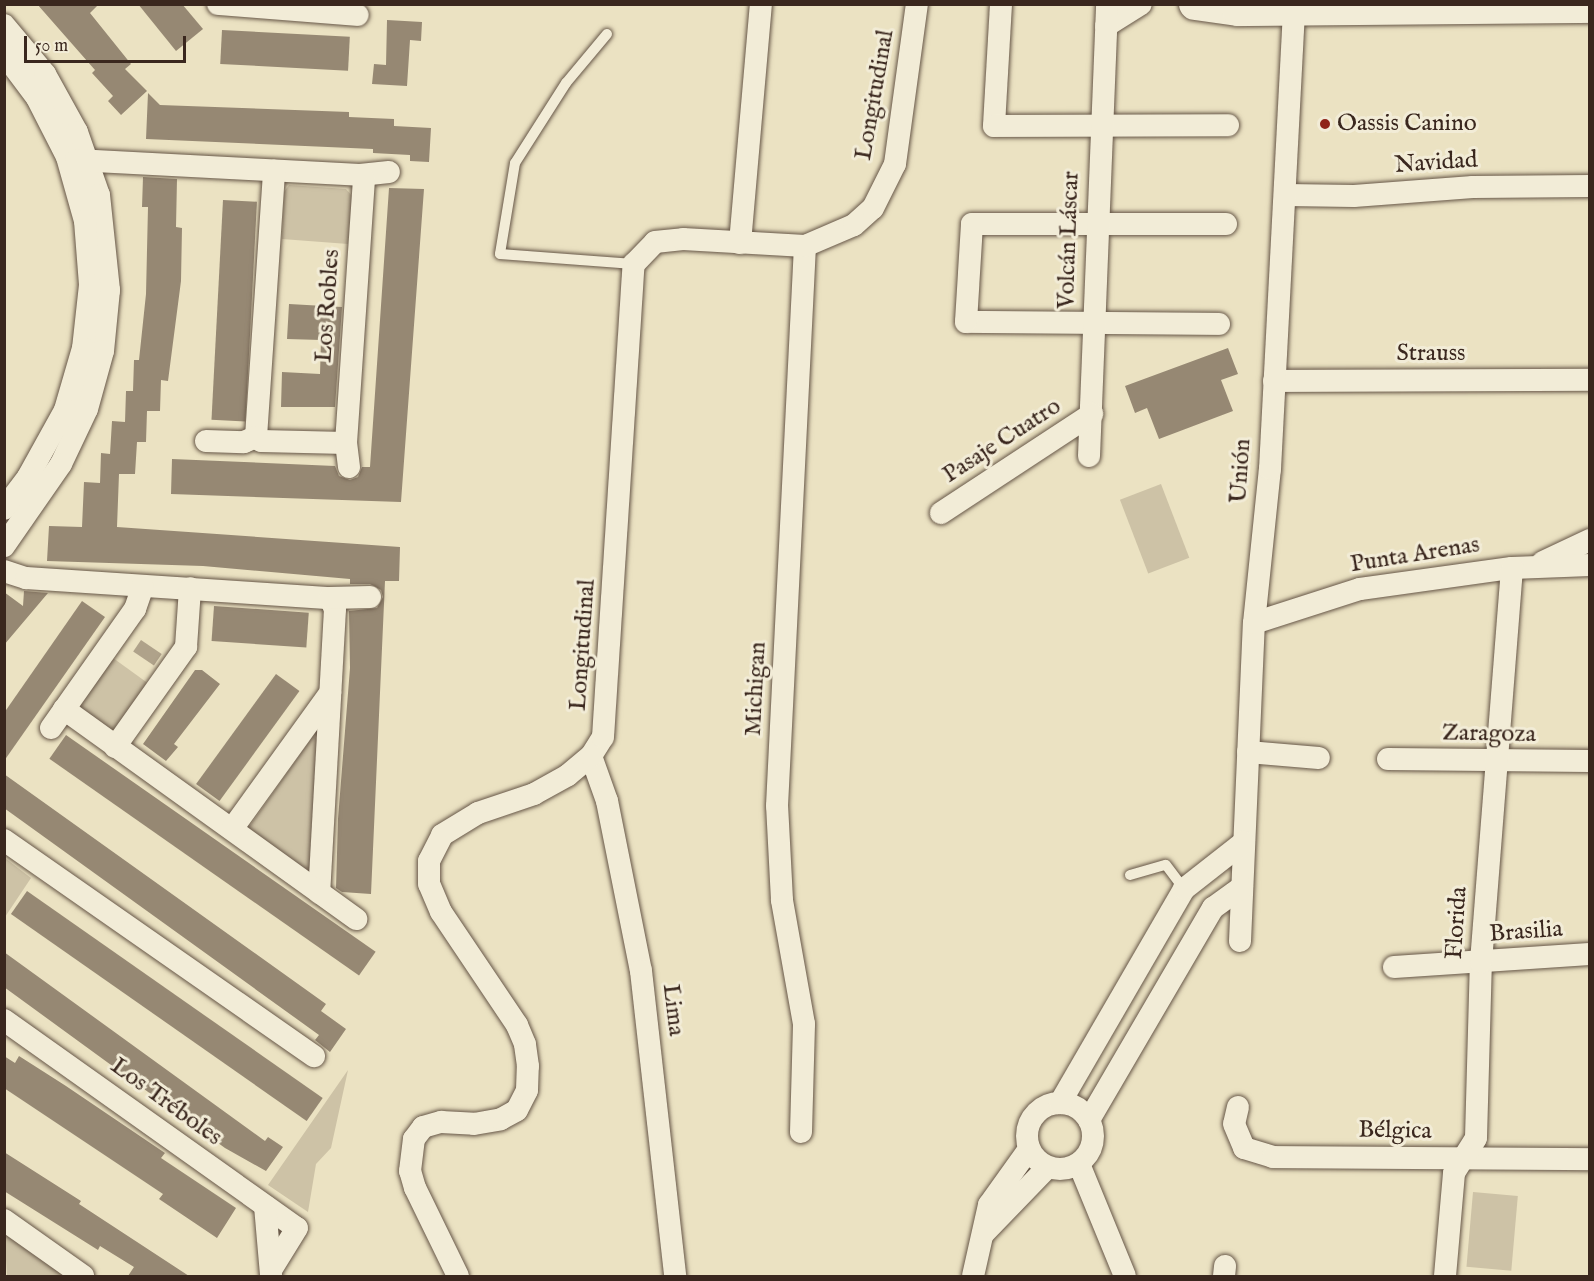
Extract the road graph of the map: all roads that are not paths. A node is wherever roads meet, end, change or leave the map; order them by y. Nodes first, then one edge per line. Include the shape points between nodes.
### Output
1 (218, 4) edge
2 (761, 4) edge
3 (917, 4) edge
4 (1001, 4) edge
5 (1140, 4) edge
6 (1195, 4) edge
7 (1293, 6) edge
8 (1590, 7) edge
9 (1107, 15) edge
10 (358, 17) edge
11 (4, 25) edge
12 (607, 34) dead end
13 (4, 54) edge
14 (1228, 125) dead end
15 (1100, 127) junction
16 (67, 157) junction
17 (90, 163) junction
18 (274, 171) junction
19 (389, 172) dead end
20 (360, 175) junction
21 (1590, 186) edge
22 (1286, 195) junction
23 (1226, 224) dead end
24 (1096, 225) junction
25 (740, 243) junction
26 (805, 246) junction
27 (634, 264) junction
28 (1093, 324) junction
29 (1219, 324) dead end
30 (1590, 380) edge
31 (1274, 381) junction
32 (1092, 414) junction
33 (256, 437) junction
34 (206, 441) dead end
35 (346, 443) junction
36 (1089, 456) dead end
37 (349, 467) dead end
38 (4, 509) edge
39 (941, 513) dead end
40 (1590, 540) edge
41 (4, 546) edge
42 (1536, 565) junction
43 (1590, 565) edge
44 (1512, 568) junction
45 (4, 571) edge
46 (142, 586) junction
47 (190, 588) junction
48 (370, 597) dead end
49 (330, 598) junction
50 (1254, 623) junction
51 (330, 693) junction
52 (64, 709) junction
53 (51, 728) dead end
54 (115, 747) junction
55 (1248, 752) junction
56 (591, 756) junction
57 (1319, 758) dead end
58 (1388, 759) dead end
59 (1590, 761) edge
60 (1497, 762) junction
61 (232, 829) junction
62 (4, 840) edge
63 (1244, 842) junction
64 (1130, 875) dead end
65 (1242, 887) junction
66 (1184, 889) junction
67 (319, 893) junction
68 (1213, 908) junction
69 (356, 920) dead end
70 (1240, 940) dead end
71 (1590, 954) edge
72 (1480, 962) junction
73 (1394, 967) dead end
74 (1138, 968) junction
75 (1168, 985) junction
76 (4, 1020) edge
77 (314, 1056) dead end
78 (1060, 1103) junction
79 (1238, 1107) dead end
80 (1089, 1120) junction
81 (801, 1132) dead end
82 (1029, 1149) junction
83 (1467, 1159) junction
84 (1590, 1159) edge
85 (1079, 1164) junction
86 (1048, 1167) junction
87 (265, 1206) junction
88 (4, 1220) edge
89 (983, 1234) junction
90 (271, 1273) edge
91 (83, 1276) edge
92 (458, 1276) edge
93 (675, 1276) edge
94 (973, 1276) edge
95 (1125, 1276) edge
96 (1445, 1276) edge

1 - 10 street
2 - 25 street
3 - 26 street, Longitudinal via 895,164 873,208 854,225
4 - 15 street via 994,126
5 - 9 street, Volcán Láscar
6 - 7 street via 1221,9
7 - 8 street
7 - 22 street, Unión
9 - 15 street, Volcán Láscar
11 - 17 street via 51,84
12 - 27 lane via 566,83 515,163 500,254
13 - 16 street via 37,98
14 - 15 street
15 - 24 street, Volcán Láscar
16 - 17 street
16 - 38 street via 78,189 89,253 83,348 65,410 51,439
17 - 18 street
17 - 41 street via 108,260 103,351 75,436 36,504
18 - 20 street
18 - 33 street
19 - 20 street
20 - 35 street, Los Robles via 364,180
21 - 22 street, Navidad via 1473,187 1354,196
22 - 31 street, Unión
23 - 24 street
24 - 28 street, Volcán Láscar
24 - 28 street via 972,224 966,322
25 - 26 street, Longitudinal
25 - 27 street, Longitudinal via 655,242
26 - 81 street, Michigan via 777,807 782,900 804,1024
27 - 56 street, Longitudinal via 607,706 603,737
28 - 29 street
28 - 32 street, Volcán Láscar
30 - 31 street, Strauss
31 - 50 street, Unión via 1270,469
32 - 36 street, Volcán Láscar
32 - 39 street, Pasaje Cuatro
33 - 34 street via 244,442
33 - 35 street via 261,441
35 - 37 street, Los Robles
40 - 42 street
42 - 43 street, Punta Arenas
42 - 44 street, Punta Arenas
44 - 50 street, Punta Arenas via 1360,589
44 - 60 street, Florida
45 - 46 street via 26,578
46 - 47 street
46 - 52 street via 135,609
47 - 49 street
47 - 54 street via 186,647
48 - 49 street
49 - 51 street via 336,609
50 - 55 street, Unión
51 - 61 street
51 - 67 street
52 - 53 street
52 - 54 street
54 - 61 street
55 - 57 street
55 - 63 street, Unión
56 - 92 street, Longitudinal via 568,775 534,794 478,813 442,835 429,861 429,884 441,912 517,1025 528,1066 526,1090 517,1110 501,1119 474,1124 441,1122 423,1127 414,1138 410,1171 415,1188
56 - 93 street, Lima via 607,801 641,971
58 - 60 street, Zaragoza
59 - 60 street, Zaragoza
60 - 72 street, Florida
61 - 67 street
62 - 77 street
63 - 65 street, Unión
63 - 66 street
64 - 66 lane via 1166,865
65 - 68 street
65 - 70 street, Unión
66 - 68 street
66 - 74 street
67 - 69 street
68 - 75 street
71 - 72 street, Brasilia
72 - 73 street, Brasilia
72 - 83 street, Florida via 1476,1138
74 - 75 street
74 - 78 street
75 - 80 street
76 - 87 street, Los Tréboles
78 - 80 street via 1070,1103
78 - 82 street via 1050,1103 1034,1113 1026,1130
79 - 83 street, Bélgica via 1234,1124 1244,1148 1273,1156
80 - 85 street via 1094,1131 1091,1149
82 - 86 street
82 - 89 street via 989,1205
83 - 84 street, Bélgica
83 - 96 street, Florida via 1454,1173
85 - 86 street via 1064,1169
85 - 95 street
86 - 89 street
87 - 90 street
87 - 90 street, Los Tréboles via 297,1228
88 - 91 street
89 - 94 street

